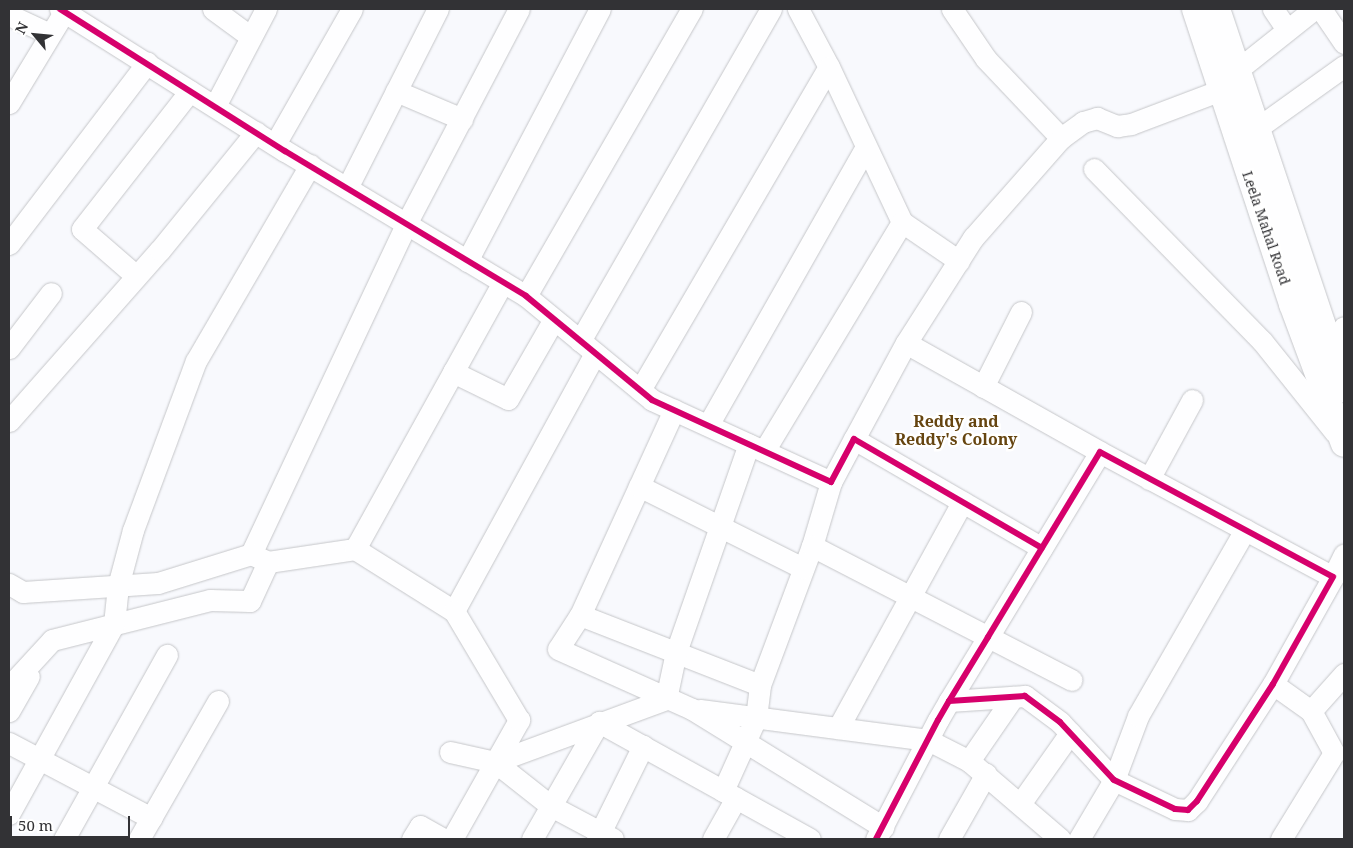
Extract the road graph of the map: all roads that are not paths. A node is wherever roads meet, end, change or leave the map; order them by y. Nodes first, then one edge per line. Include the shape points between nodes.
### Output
1 (213, 9) edge
2 (266, 9) edge
3 (352, 9) edge
4 (438, 9) edge
5 (519, 9) edge
6 (600, 9) edge
7 (692, 9) edge
8 (771, 9) edge
9 (798, 9) edge
10 (952, 9) edge
11 (1195, 9) edge
12 (1217, 9) edge
13 (1273, 9) edge
14 (1314, 9) edge
15 (1321, 9) edge
16 (63, 10) edge
17 (9, 15) edge
18 (1287, 30) junction
19 (50, 34) junction
20 (251, 37) junction
21 (1344, 43) edge
22 (147, 63) junction
23 (1344, 66) edge
24 (829, 67) junction
25 (17, 73) edge
26 (1232, 82) junction
27 (190, 91) junction
28 (396, 91) junction
29 (9, 103) edge
30 (215, 106) junction
31 (462, 119) junction
32 (1256, 129) junction
33 (256, 132) junction
34 (1061, 138) junction
35 (275, 144) junction
36 (866, 148) junction
37 (310, 165) junction
38 (1094, 169) dead end
39 (346, 188) junction
40 (902, 222) junction
41 (406, 224) junction
42 (9, 244) edge
43 (467, 260) junction
44 (959, 261) junction
45 (135, 275) junction
46 (502, 282) junction
47 (51, 292) dead end
48 (526, 296) junction
49 (1021, 312) dead end
50 (554, 319) junction
51 (1344, 327) edge
52 (906, 343) junction
53 (588, 347) junction
54 (9, 348) edge
55 (1331, 350) junction
56 (453, 372) junction
57 (984, 387) junction
58 (1344, 389) edge
59 (640, 390) junction
60 (1192, 400) dead end
61 (674, 410) junction
62 (9, 422) edge
63 (708, 425) junction
64 (854, 439) junction
65 (1344, 443) edge
66 (756, 448) junction
67 (1100, 452) junction
68 (1149, 479) junction
69 (831, 482) junction
70 (639, 486) junction
71 (962, 502) junction
72 (720, 526) junction
73 (1245, 530) junction
74 (812, 546) junction
75 (355, 548) junction
76 (1042, 548) junction
77 (1344, 554) edge
78 (259, 558) junction
79 (804, 568) junction
80 (1333, 577) junction
81 (9, 584) edge
82 (118, 586) junction
83 (911, 597) junction
84 (454, 611) junction
85 (580, 614) junction
86 (114, 624) junction
87 (988, 637) junction
88 (47, 646) junction
89 (676, 652) junction
90 (168, 656) dead end
91 (1344, 674) edge
92 (1072, 680) dead end
93 (1273, 684) junction
94 (760, 685) junction
95 (9, 687) edge
96 (665, 697) junction
97 (1013, 697) junction
98 (218, 701) dead end
99 (950, 701) junction
100 (692, 709) junction
101 (9, 711) edge
102 (1311, 711) junction
103 (754, 717) junction
104 (598, 722) junction
105 (838, 728) junction
106 (1070, 733) junction
107 (928, 740) junction
108 (745, 742) junction
109 (9, 743) edge
110 (643, 746) junction
111 (450, 752) dead end
112 (39, 760) junction
113 (969, 760) junction
114 (495, 762) junction
115 (986, 774) junction
116 (1114, 780) junction
117 (93, 787) junction
118 (730, 795) junction
119 (1020, 804) junction
120 (551, 806) junction
121 (9, 814) edge
122 (151, 818) junction
123 (879, 833) edge
124 (604, 837) edge
125 (141, 838) edge
126 (64, 839) edge
127 (412, 839) edge
128 (443, 839) edge
129 (452, 839) edge
130 (532, 839) edge
131 (713, 839) edge
132 (810, 839) edge
133 (949, 839) edge
134 (1060, 839) edge
135 (1079, 839) edge
136 (1281, 839) edge

1 - 20 street
2 - 20 street
3 - 35 street
4 - 28 street
5 - 31 street
6 - 43 street
7 - 48 street
8 - 53 street
9 - 24 street
10 - 34 street via 986,59
11 - 26 main road, Leela Mahal Road
12 - 26 main road, Leela Mahal Road
13 - 18 street
14 - 18 street
15 - 21 street
16 - 19 street
16 - 22 street
17 - 19 street
18 - 26 street
19 - 25 street
20 - 30 street
22 - 27 street
22 - 42 street
23 - 32 street
24 - 36 street
24 - 59 street
25 - 29 street
26 - 32 main road, Leela Mahal Road
26 - 34 street via 1131,124 1117,126 1097,118 1084,122
26 - 65 main road, Leela Mahal Road
27 - 30 street
27 - 45 street via 82,229
28 - 31 street
28 - 39 street
30 - 33 street
31 - 41 street
32 - 55 main road, Leela Mahal Road
33 - 35 street
33 - 45 street
34 - 44 street via 973,238
35 - 37 street
36 - 40 street
36 - 63 street
37 - 39 street
37 - 82 street via 196,361 133,530
38 - 65 street via 1262,341
39 - 41 street
40 - 44 street
40 - 66 street
41 - 43 street
41 - 78 street
43 - 46 street
44 - 52 street
45 - 62 street
46 - 48 street
46 - 56 street
47 - 54 street
48 - 50 street
49 - 57 street
50 - 53 street
50 - 56 street via 508,399
51 - 55 street
52 - 57 street
52 - 64 street
53 - 59 street
53 - 84 street
55 - 58 main road, Leela Mahal Road
56 - 75 street
57 - 67 street
59 - 61 street
60 - 68 street
61 - 63 street
61 - 70 street
63 - 66 street
64 - 69 street
64 - 71 street
66 - 69 street
66 - 72 street
67 - 68 street
67 - 76 street
68 - 73 street
69 - 74 street
70 - 72 street
70 - 85 street
71 - 76 street
71 - 83 street
72 - 79 street
72 - 89 street
73 - 80 street
73 - 116 street via 1138,716
74 - 79 street
74 - 83 street
75 - 78 street
75 - 84 street
76 - 87 street
77 - 80 street
78 - 82 street via 158,583
78 - 86 street via 250,601 210,600
79 - 94 street
80 - 93 street
81 - 82 street via 22,592
82 - 86 street
83 - 87 street
83 - 105 street
84 - 114 street via 519,720
85 - 89 street
85 - 96 street via 558,649
86 - 88 street via 52,640
86 - 112 street
87 - 92 street
87 - 99 street
88 - 95 street
88 - 101 street
89 - 94 street
89 - 96 street
90 - 117 street
91 - 102 street
93 - 102 street
93 - 116 street via 1188,810 1175,809
94 - 103 street
96 - 100 street
96 - 104 street
97 - 99 street
97 - 106 street via 1025,696
97 - 113 street
98 - 122 street
99 - 107 street
100 - 103 street
100 - 108 street
102 - 136 street via 1334,753
103 - 105 street
103 - 108 street
104 - 110 street
104 - 114 street
104 - 120 street
105 - 107 street
106 - 116 street
106 - 119 street
107 - 113 street
107 - 123 street
108 - 118 street
108 - 123 street
109 - 112 street
110 - 118 street
110 - 124 street
111 - 114 street
112 - 117 street
112 - 121 street
113 - 115 street
114 - 120 street
114 - 129 street
115 - 119 street
115 - 133 street
116 - 135 street
117 - 122 street
117 - 126 street
118 - 131 street
118 - 132 street
119 - 134 street
120 - 124 street
120 - 130 street
122 - 125 street
127 - 128 street via 420,826

